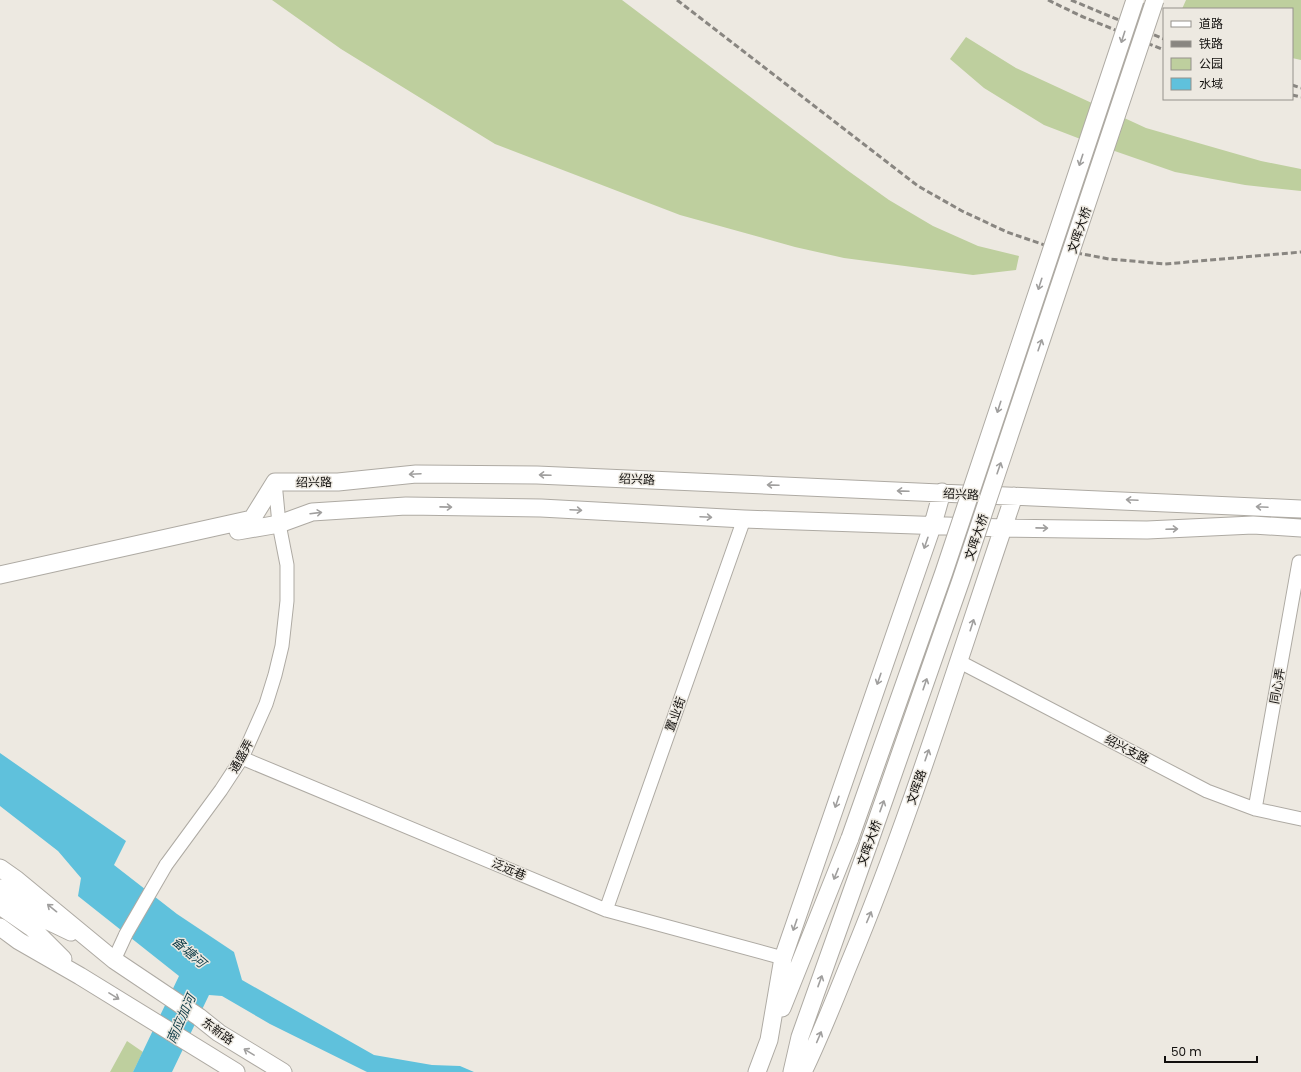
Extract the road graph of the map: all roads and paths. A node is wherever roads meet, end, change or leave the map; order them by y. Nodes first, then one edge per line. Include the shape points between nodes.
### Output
1 (1135, 0) edge
2 (1155, 0) edge
3 (275, 482) junction
4 (942, 492) junction
5 (1014, 496) junction
6 (1301, 509) edge
7 (744, 518) junction
8 (279, 524) junction
9 (933, 524) junction
10 (1004, 528) junction
11 (1301, 528) edge
12 (1299, 562) dead end
13 (0, 575) edge
14 (0, 586) edge
15 (960, 662) junction
16 (242, 758) junction
17 (1255, 809) junction
18 (1301, 819) edge
19 (0, 868) edge
20 (0, 888) edge
21 (0, 906) edge
22 (606, 910) junction
23 (0, 927) edge
24 (96, 944) junction
25 (783, 958) junction
26 (114, 960) junction
27 (80, 976) junction
28 (769, 1040) junction
29 (236, 1072) edge
30 (283, 1072) edge
31 (757, 1072) edge
32 (792, 1072) edge
33 (803, 1072) edge

1 -> 28 main road, 文晖大桥, bridge via 949,557 850,838
32 -> 2 main road, 文晖大桥, bridge via 800,1037 961,580
4 -> 3 main road, 绍兴路 via 537,475 416,474 338,482
3 - 8 street, 通盛弄
3 - 13 main road via 252,519
4 - 5 main road, 绍兴路
4 - 9 main road
6 -> 5 main road, 绍兴路
5 - 10 main road, 文晖路
8 -> 7 main road via 312,512 406,506 541,508
7 - 9 main road
7 - 22 street, 置业街
8 - 14 main road
8 - 16 street, 通盛弄 via 287,565 287,601 282,646 266,704
9 - 10 main road
9 -> 25 main road
10 -> 11 main road via 1147,530 1253,525
15 -> 10 main road, 文晖路
12 - 17 street, 同心弄
15 - 17 street, 绍兴支路 via 1207,791
33 -> 15 main road, 文晖路 via 882,887
16 - 22 street, 泛远巷
16 - 26 street, 通盛弄, bridge via 166,865
17 - 18 street, 绍兴支路
24 -> 19 main road, 东新路
20 - 24 main road, 东新路 via 46,920
21 - 27 main road, 东新路 via 32,928
22 - 25 street, 泛远巷
23 - 27 main road, 东新路 via 19,941
24 - 26 main road, 东新路
25 - 28 main road
30 -> 26 main road, 东新路 via 219,1033
27 -> 29 main road, 东新路
28 - 31 main road

